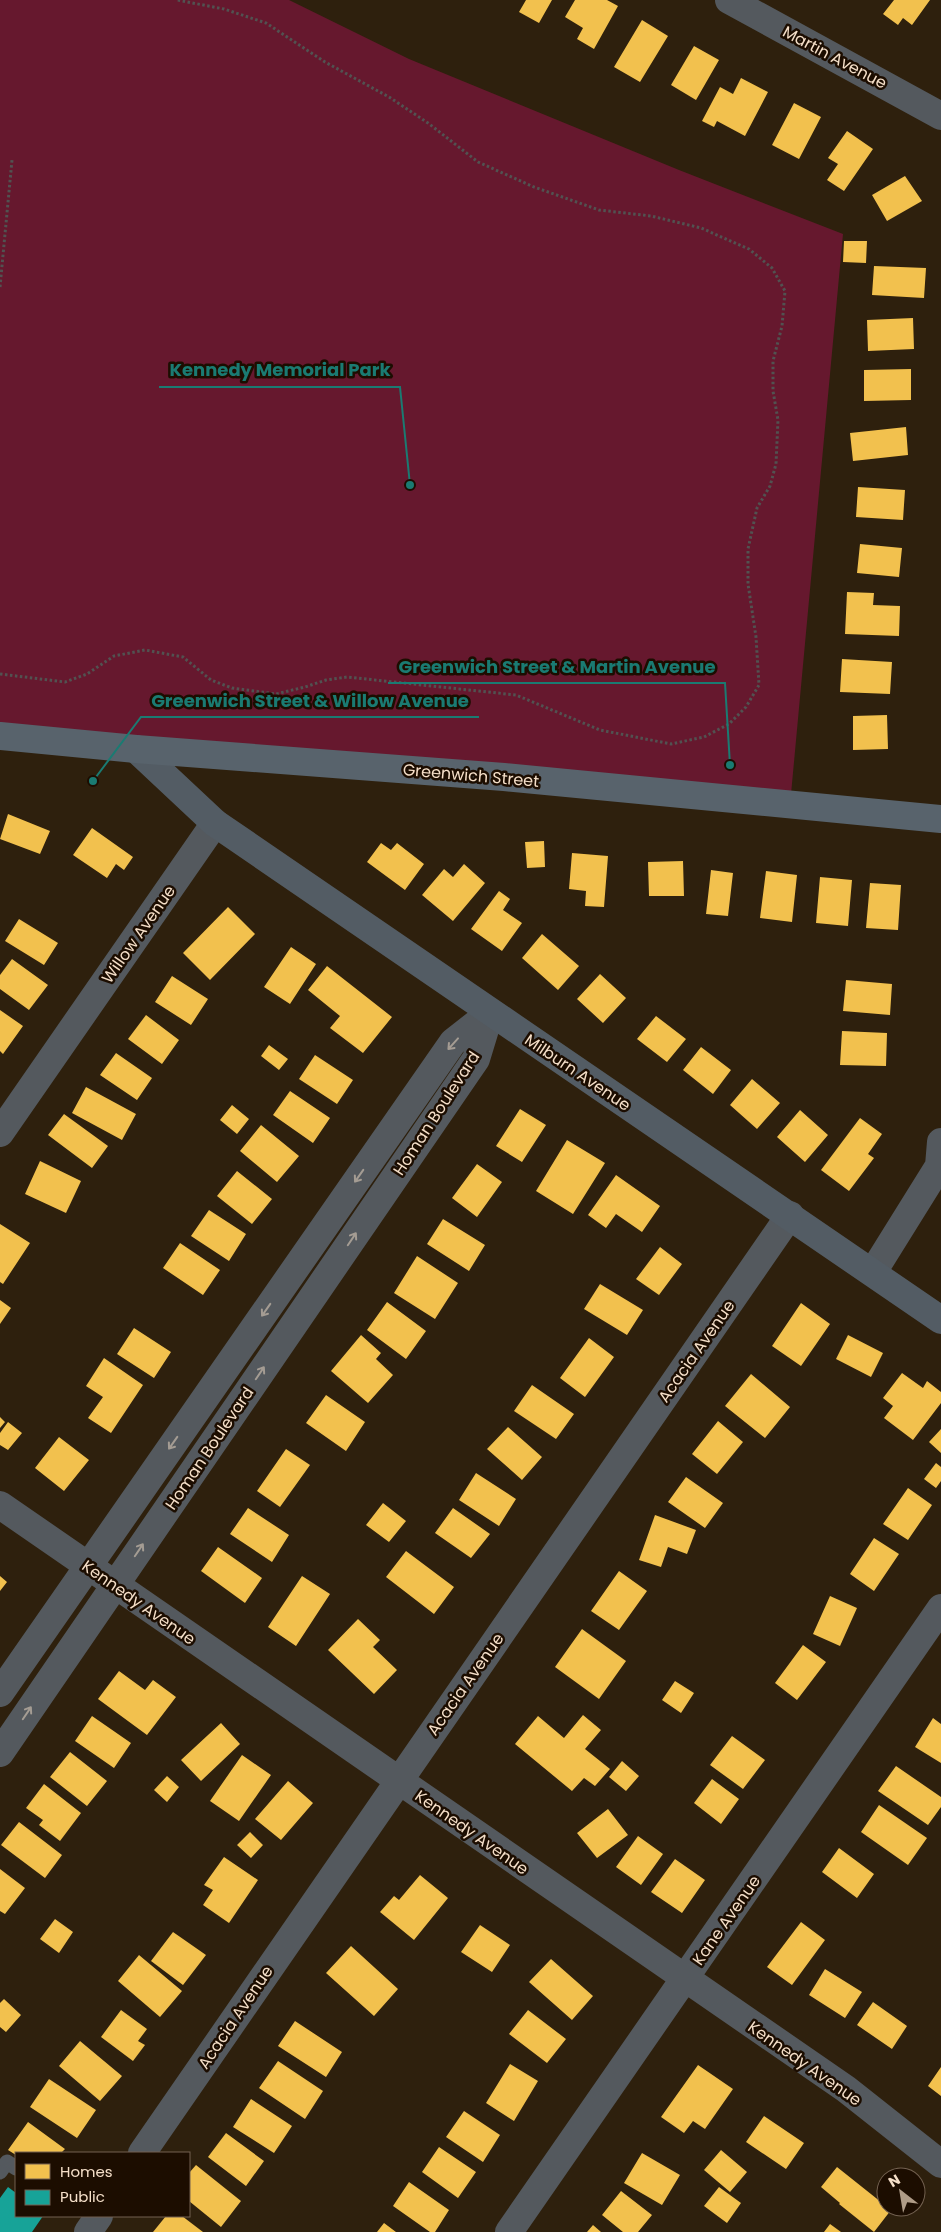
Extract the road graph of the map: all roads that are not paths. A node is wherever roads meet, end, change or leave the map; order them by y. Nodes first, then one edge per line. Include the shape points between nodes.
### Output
1 (728, 0) edge
2 (941, 116) edge
3 (0, 736) edge
4 (136, 749) junction
5 (941, 819) edge
6 (215, 823) junction
7 (490, 1013) junction
8 (0, 1133) edge
9 (941, 1142) edge
10 (790, 1215) junction
11 (873, 1272) junction
12 (284, 1284) junction
13 (308, 1303) junction
14 (941, 1320) edge
15 (0, 1505) edge
16 (87, 1566) junction
17 (115, 1585) junction
18 (941, 1608) edge
19 (0, 1693) edge
20 (0, 1753) edge
21 (398, 1781) junction
22 (685, 1979) junction
23 (143, 2152) edge
24 (941, 2164) edge
25 (15, 2167) edge
26 (0, 2172) edge
27 (510, 2232) edge

1 - 2 street, Martin Avenue
3 - 4 main road, Greenwich Street
4 - 5 main road, Greenwich Street via 504,776
4 - 6 street
6 - 7 street, Milburn Avenue
6 - 8 street, Willow Avenue
7 - 10 street, Milburn Avenue
7 -> 12 street, Homan Boulevard via 453,1042
13 -> 7 street, Homan Boulevard via 476,1058
9 - 11 street via 939,1166
10 - 11 street, Milburn Avenue
10 - 21 street, Acacia Avenue
11 - 14 street, Milburn Avenue
12 - 13 lane
12 -> 16 street, Homan Boulevard
17 -> 13 street, Homan Boulevard
15 - 16 street, Kennedy Avenue
16 - 17 street, Kennedy Avenue
16 - 19 street, Homan Boulevard
20 -> 17 street, Homan Boulevard
17 - 21 street, Kennedy Avenue
18 - 22 street, Kane Avenue
21 - 22 street, Kennedy Avenue
21 - 23 street, Acacia Avenue
22 - 24 street, Kennedy Avenue via 846,2089
22 - 27 street, Kane Avenue
25 - 26 lane via 7,2162

